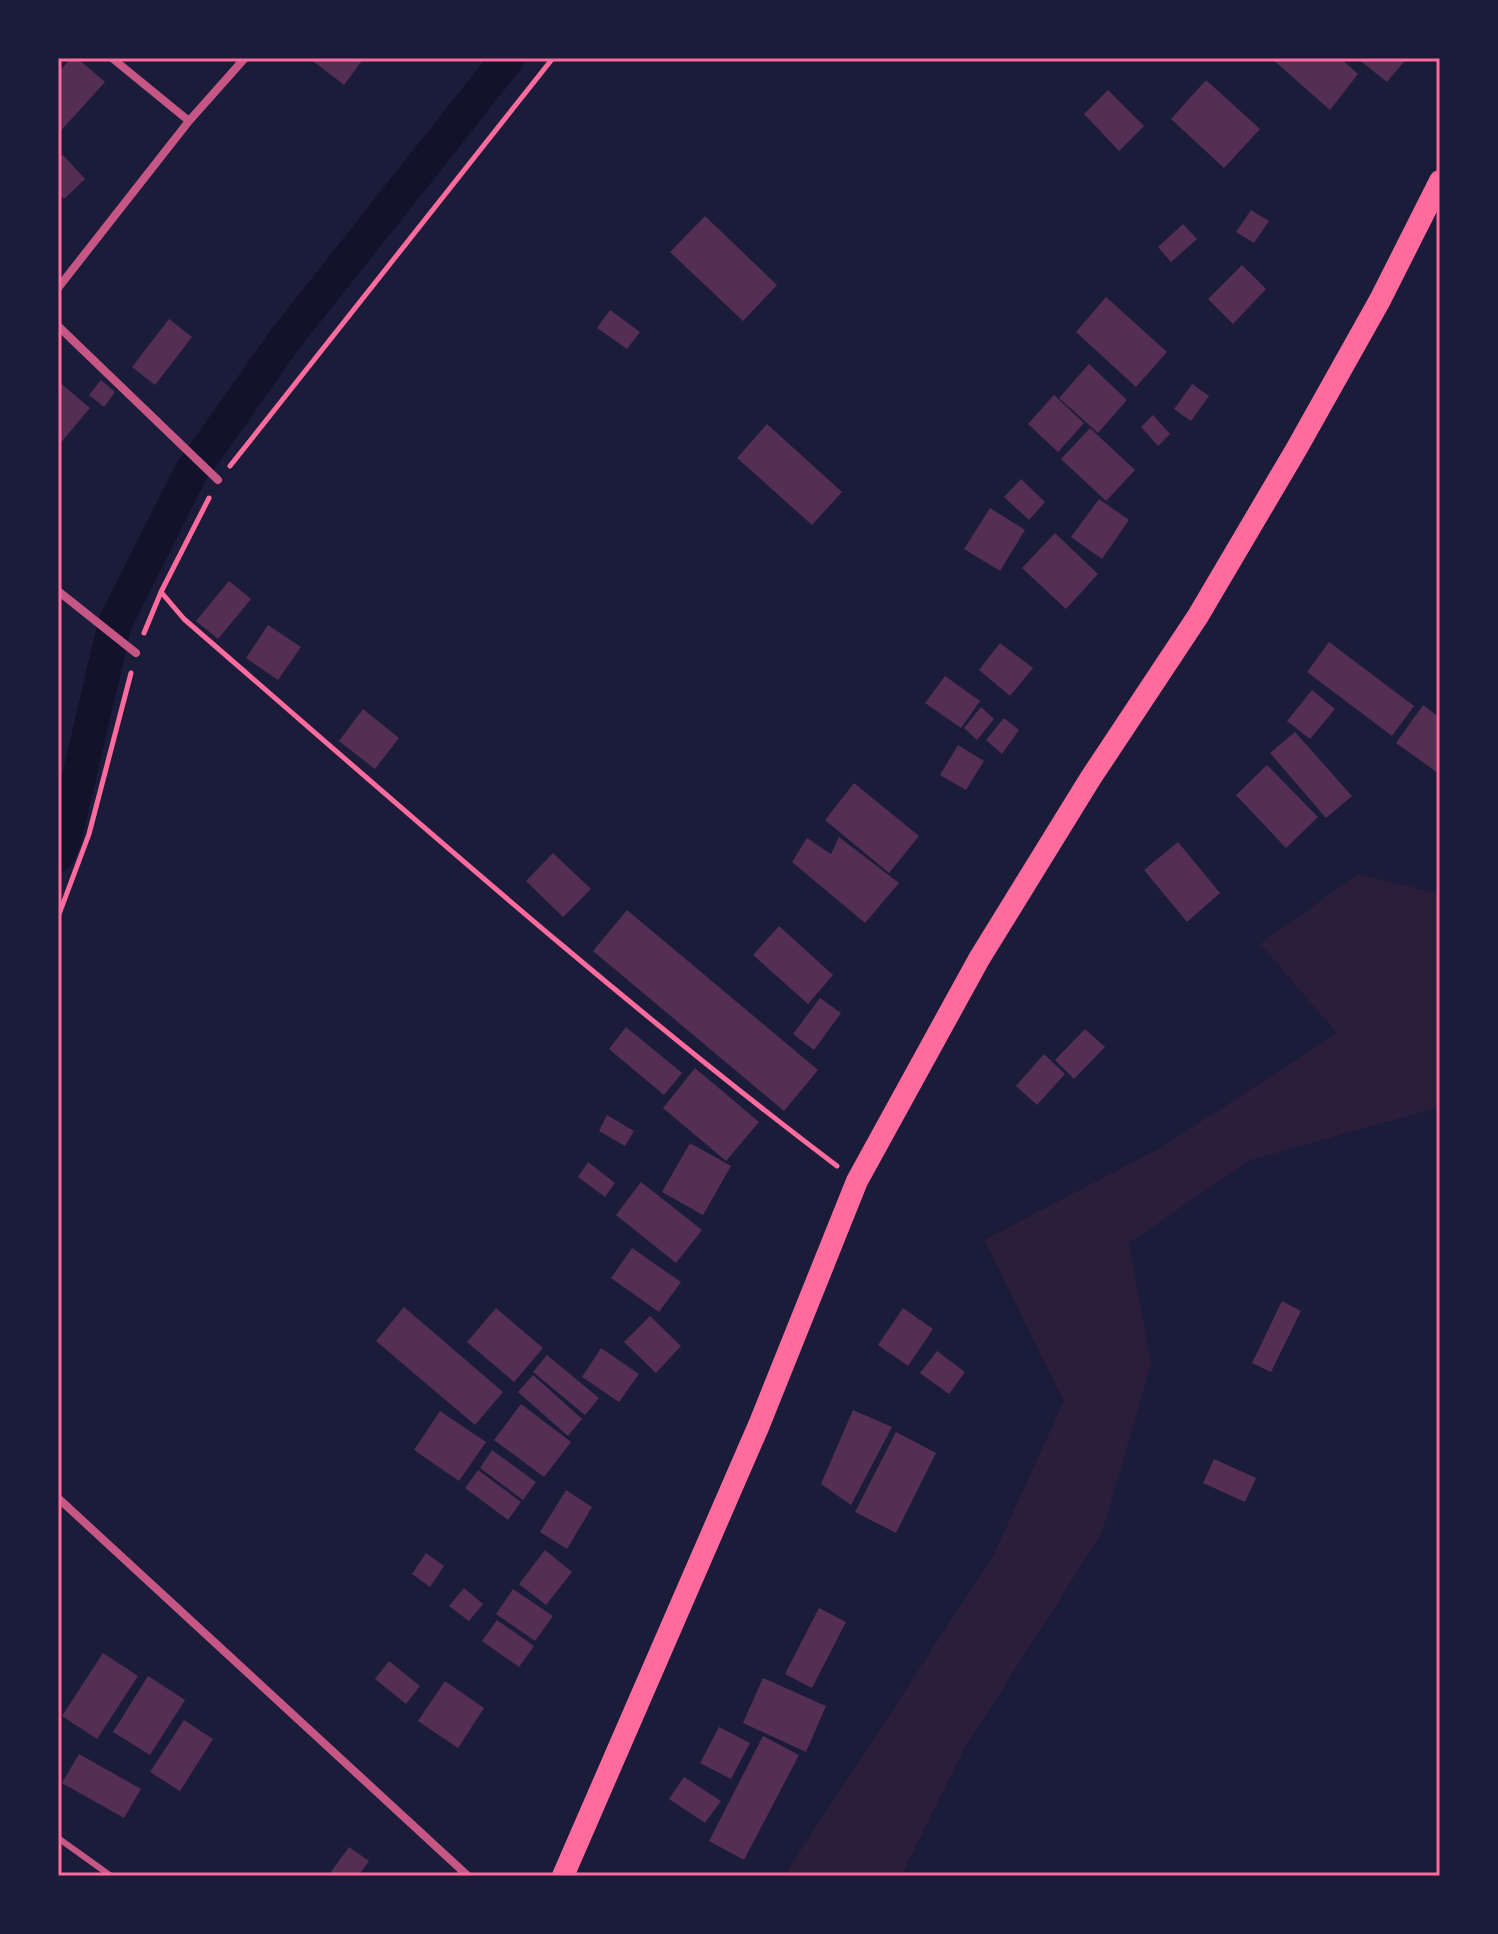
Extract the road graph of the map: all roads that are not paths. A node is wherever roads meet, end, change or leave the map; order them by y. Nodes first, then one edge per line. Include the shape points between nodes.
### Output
1 (112, 58) edge
2 (245, 58) edge
3 (189, 121) junction
4 (1440, 181) edge
5 (58, 288) edge
6 (58, 326) edge
7 (218, 480) road end
8 (58, 591) edge
9 (136, 653) road end
10 (58, 1498) edge
11 (58, 1838) edge
12 (111, 1876) edge
13 (468, 1876) edge
14 (563, 1876) edge

1 - 3 street
2 - 3 street
3 - 5 street
4 - 14 highway via 1297,448 1198,616 979,959 857,1181 759,1425
6 - 7 street
8 - 9 street
10 - 13 street
11 - 12 lane

